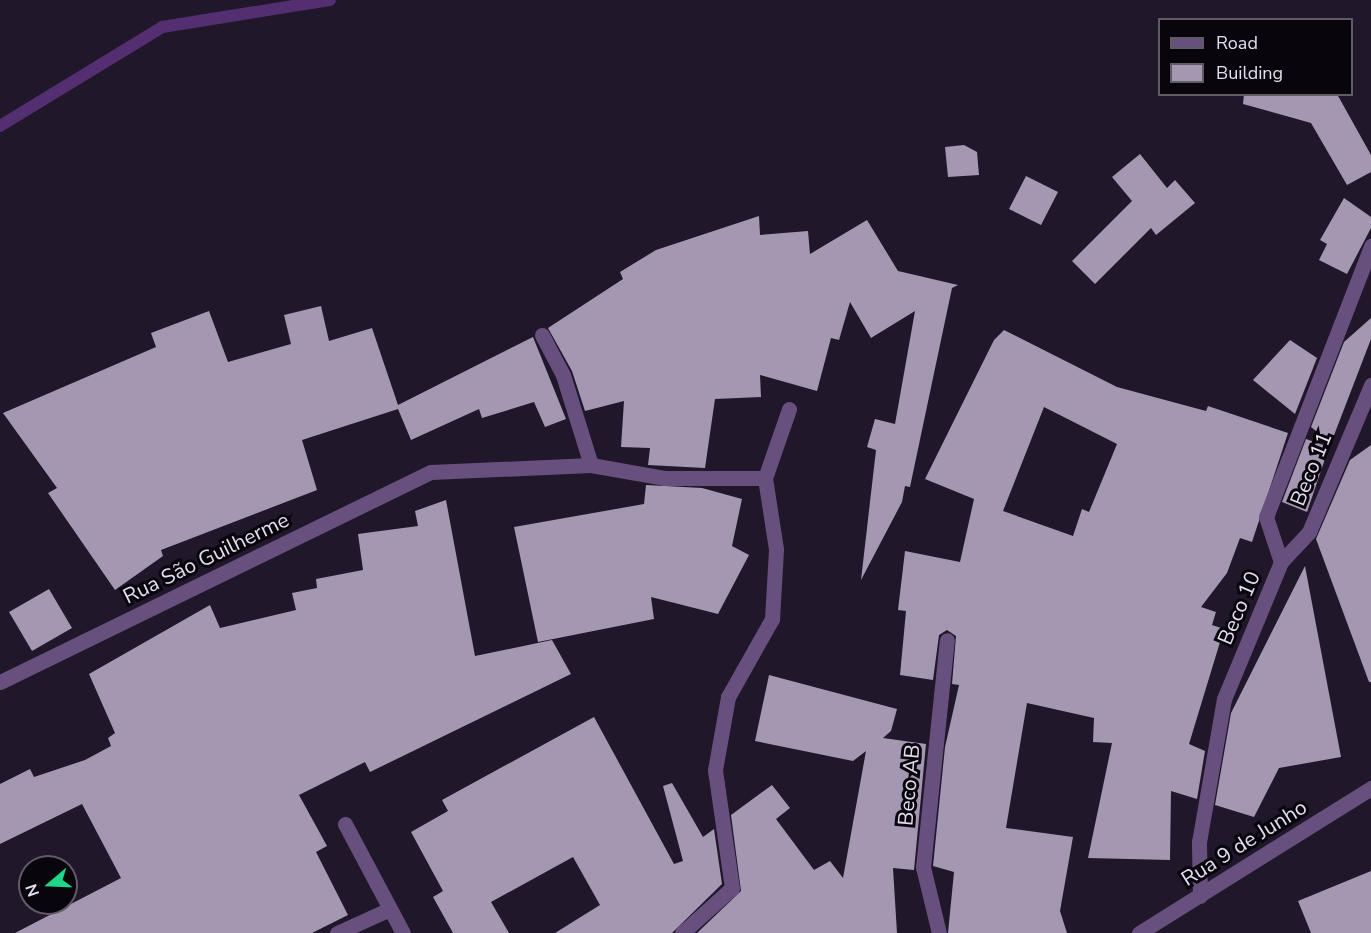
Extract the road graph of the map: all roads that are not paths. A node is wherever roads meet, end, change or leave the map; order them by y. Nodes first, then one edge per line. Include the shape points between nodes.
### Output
1 (1371, 246) edge
2 (542, 335) dead end
3 (1371, 385) edge
4 (789, 409) dead end
5 (591, 465) junction
6 (765, 478) junction
7 (1281, 562) junction
8 (947, 640) dead end
9 (0, 682) edge
10 (1371, 788) edge
11 (345, 824) dead end
12 (1200, 896) junction
13 (390, 909) junction
14 (337, 933) edge
15 (403, 933) edge
16 (682, 933) edge
17 (939, 933) edge
18 (1139, 933) edge

1 - 7 street, Beco 10 via 1266,517
2 - 5 street via 563,375
3 - 7 street, Beco 11 via 1309,532
4 - 6 street
5 - 6 street via 664,478
5 - 9 street, Rua São Guilherme via 431,472
6 - 16 street via 776,549 772,619 728,697 715,770 732,888
7 - 12 street, Beco 10 via 1224,699 1199,842
8 - 17 street, Beco AB via 923,867
10 - 12 street, Rua 9 de Junho
11 - 13 street
12 - 18 street, Rua 9 de Junho
13 - 14 street
13 - 15 street

